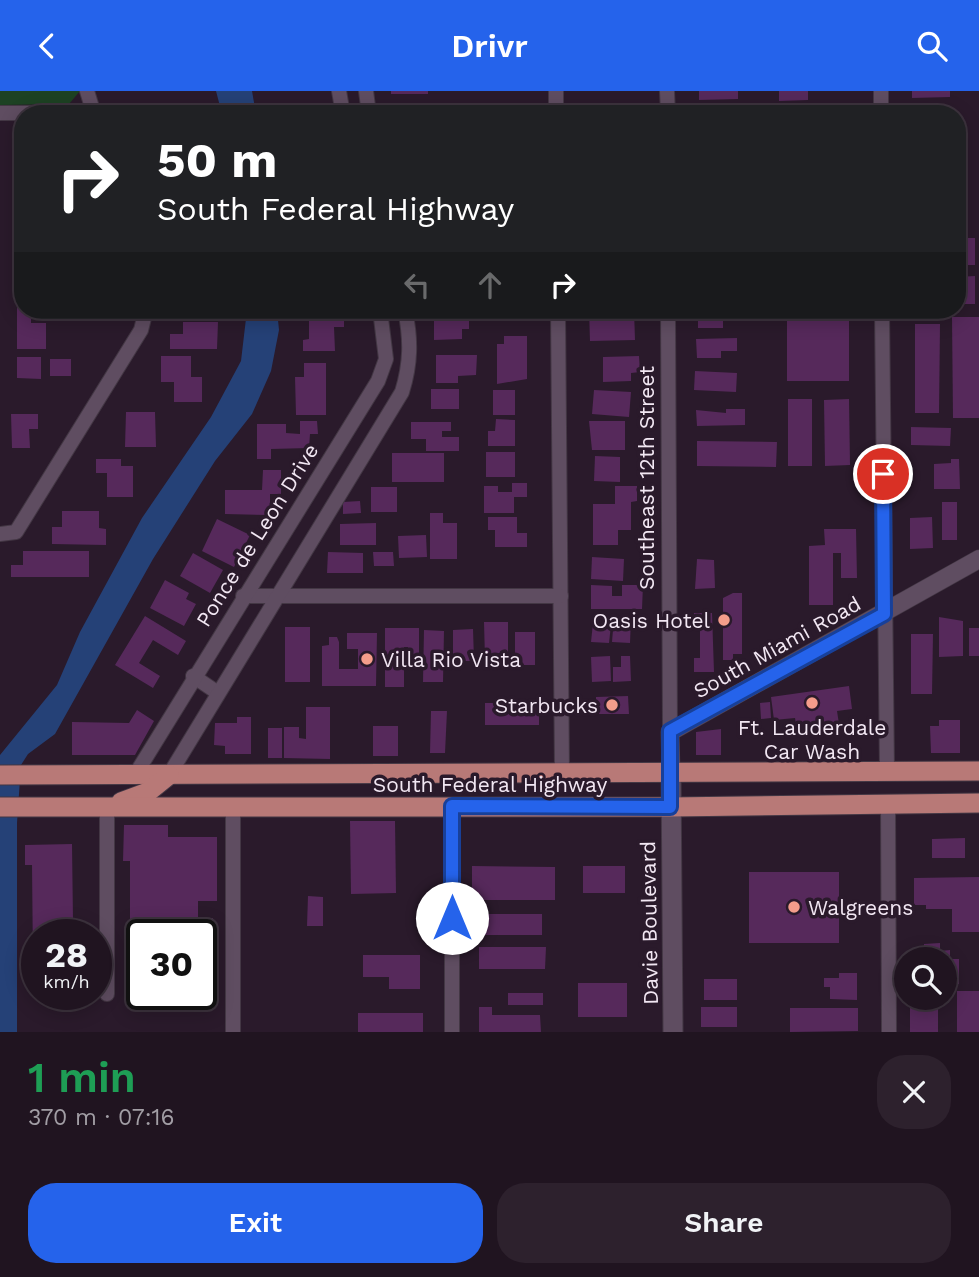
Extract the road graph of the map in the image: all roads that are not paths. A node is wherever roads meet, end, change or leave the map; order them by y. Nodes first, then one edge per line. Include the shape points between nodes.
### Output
1 (144, 319) edge
2 (381, 319) edge
3 (406, 319) edge
4 (558, 319) edge
5 (668, 319) edge
6 (882, 319) edge
7 (0, 534) edge
8 (979, 559) edge
9 (243, 596) junction
10 (277, 596) junction
11 (561, 596) junction
12 (884, 614) junction
13 (193, 676) junction
14 (218, 693) junction
15 (670, 731) junction
16 (887, 771) junction
17 (979, 771) edge
18 (671, 772) junction
19 (562, 773) junction
20 (277, 774) junction
21 (0, 775) edge
22 (135, 775) junction
23 (169, 775) junction
24 (979, 803) edge
25 (888, 804) junction
26 (452, 806) junction
27 (0, 807) edge
28 (107, 807) junction
29 (233, 807) junction
30 (670, 807) junction
31 (107, 919) edge
32 (233, 1032) edge
33 (452, 1032) edge
34 (673, 1032) edge
35 (889, 1032) edge

1 - 7 street via 16,532
2 - 9 street, Ponce de Leon Drive via 386,359 378,381
3 - 10 street via 410,367 402,392
4 - 11 street
5 - 15 street, Southeast 12th Street
6 - 12 street
8 - 12 street, South Miami Road
9 - 10 street
9 - 13 street, Ponce de Leon Drive
10 - 11 street
10 - 14 street
11 - 19 street
12 - 15 street, South Miami Road
12 - 16 street
13 - 14 street
13 - 22 street, Ponce de Leon Drive
14 - 23 street
15 - 18 street, Southeast 12th Street
16 - 17 main road, South Federal Highway
16 - 18 main road, South Federal Highway
18 - 19 main road, South Federal Highway
18 - 30 main road, Davie Boulevard
19 - 20 main road, South Federal Highway
20 - 23 main road
20 - 29 main road via 244,792
21 - 22 main road
22 - 23 main road
23 - 28 main road via 148,792
24 - 25 main road, South Federal Highway
25 - 30 main road, South Federal Highway
25 - 35 street
26 - 29 main road, South Federal Highway
26 - 30 main road, South Federal Highway
26 - 33 street
27 - 28 main road, South Federal Highway
28 - 29 main road, South Federal Highway
28 - 31 street
29 - 32 street
30 - 34 main road, Davie Boulevard

